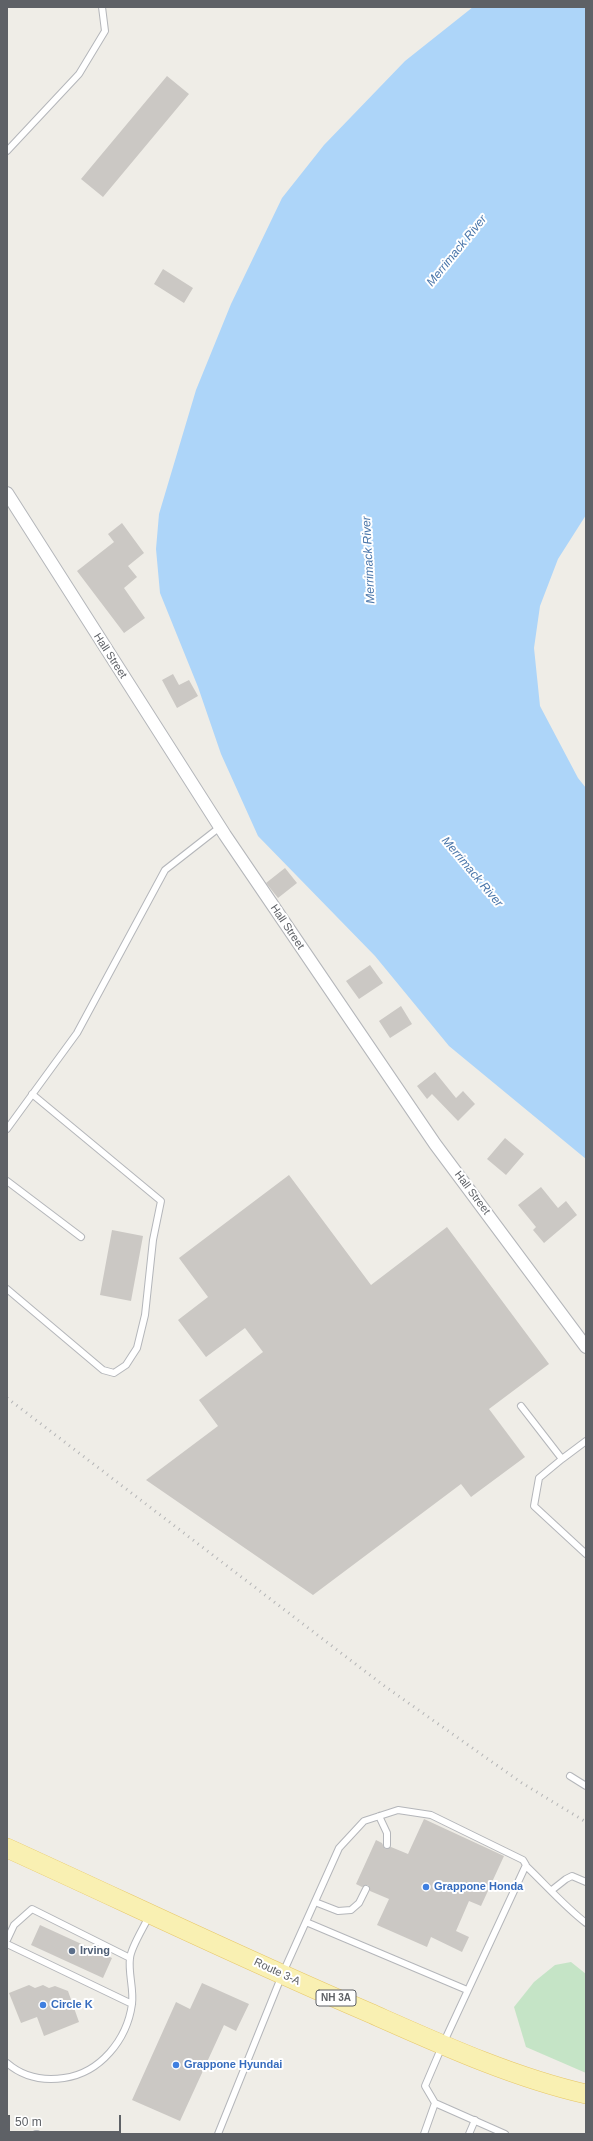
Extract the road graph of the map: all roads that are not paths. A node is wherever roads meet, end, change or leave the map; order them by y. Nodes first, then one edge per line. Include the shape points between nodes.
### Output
1 (102, 7) edge
2 (7, 151) edge
3 (9, 500) edge
4 (220, 827) junction
5 (32, 1094) junction
6 (7, 1129) edge
7 (7, 1181) edge
8 (81, 1237) dead end
9 (7, 1288) edge
10 (586, 1348) edge
11 (521, 1406) dead end
12 (586, 1441) edge
13 (562, 1459) junction
14 (586, 1554) edge
15 (570, 1776) dead end
16 (586, 1786) edge
17 (379, 1816) junction
18 (387, 1845) dead end
19 (12, 1852) edge
20 (526, 1866) junction
21 (586, 1882) edge
22 (366, 1889) dead end
23 (552, 1890) junction
24 (315, 1902) junction
25 (150, 1913) junction
26 (306, 1922) junction
27 (586, 1923) edge
28 (7, 1940) edge
29 (7, 1944) edge
30 (130, 1958) junction
31 (282, 1975) junction
32 (467, 1990) junction
33 (132, 2004) junction
34 (443, 2044) junction
35 (7, 2063) edge
36 (586, 2094) edge
37 (435, 2103) junction
38 (475, 2120) junction
39 (218, 2134) edge
40 (424, 2134) edge
41 (469, 2134) edge
42 (505, 2134) edge

1 - 2 lane via 105,31 79,74
3 - 4 street, Hall Street
4 - 5 lane via 165,870 77,1033
4 - 10 street, Hall Street via 435,1144
5 - 6 lane
5 - 9 lane via 162,1202 153,1240 145,1315 137,1348 126,1365 114,1373 102,1370
7 - 8 lane
11 - 13 lane
12 - 13 lane
13 - 14 lane via 539,1478 534,1506
15 - 16 lane
17 - 18 lane via 387,1833
17 - 20 lane via 398,1810 431,1815 523,1860
17 - 24 lane via 364,1821 339,1848
19 - 25 main road, Route 3-A / NH 3A
20 - 23 lane
20 - 32 lane
21 - 23 lane via 572,1876
22 - 24 lane via 359,1903 351,1910 338,1911
23 - 27 lane
24 - 26 lane
25 - 30 lane
25 - 31 main road, Route 3-A / NH 3A
26 - 31 lane
26 - 32 lane
28 - 30 lane via 14,1925 32,1909
29 - 33 lane
30 - 33 lane
31 - 34 main road, Route 3-A / NH 3A
31 - 39 lane
32 - 34 lane
33 - 35 lane via 125,2027 115,2045 103,2060 89,2070 72,2077 54,2080 22,2074
34 - 36 main road, Route 3-A / NH 3A via 482,2061
34 - 37 lane via 425,2086
37 - 38 lane
37 - 40 lane
38 - 41 lane
38 - 42 lane

